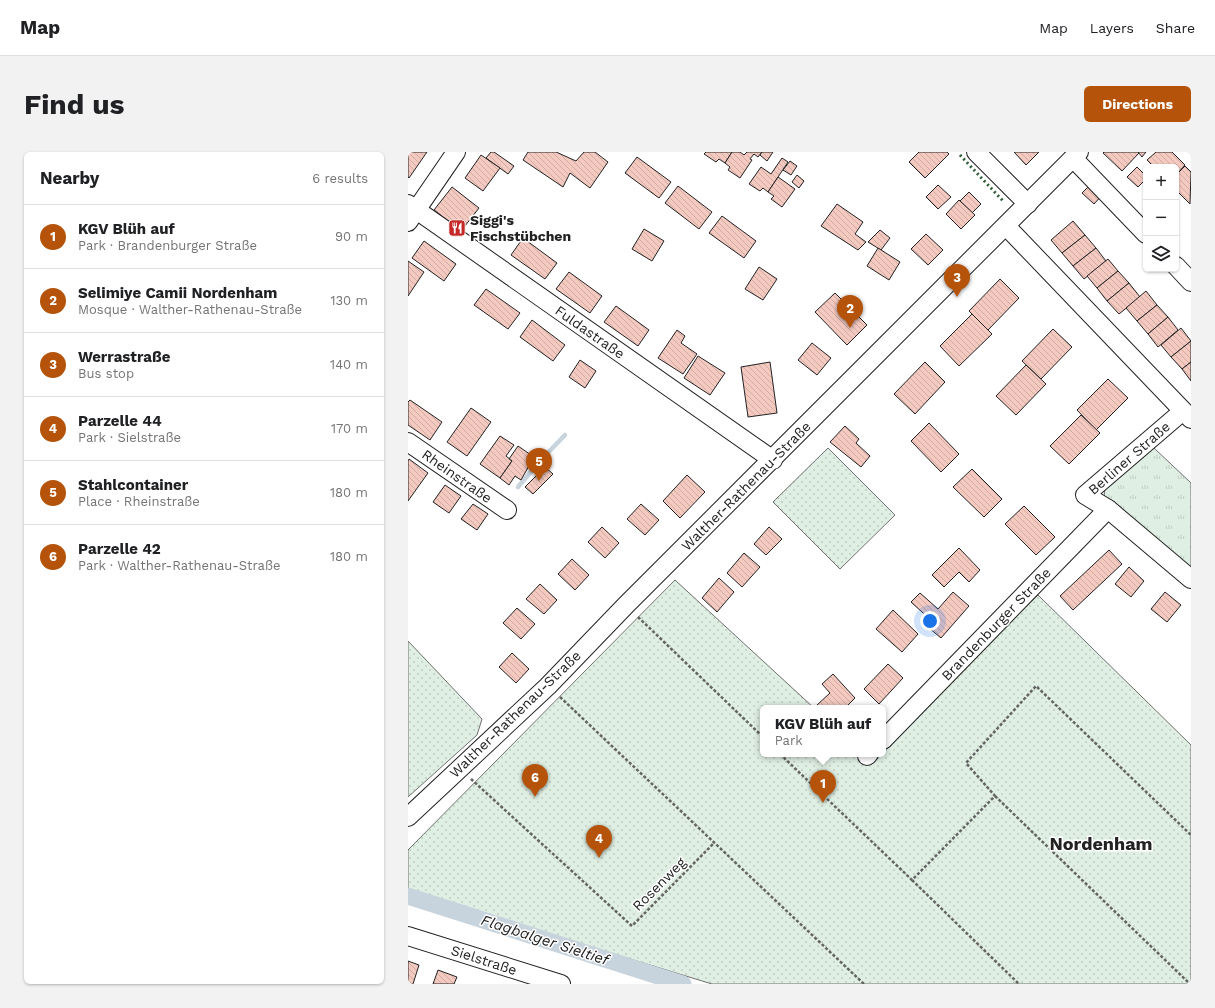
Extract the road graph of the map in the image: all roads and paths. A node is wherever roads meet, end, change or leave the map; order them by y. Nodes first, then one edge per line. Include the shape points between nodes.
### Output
1 (456, 152) edge
2 (976, 152) edge
3 (1076, 155) edge
4 (1028, 204) junction
5 (411, 212) edge
6 (1006, 226) junction
7 (1143, 231) edge
8 (1179, 269) edge
9 (1191, 282) edge
10 (1187, 415) edge
11 (408, 442) edge
12 (773, 460) junction
13 (1108, 509) junction
14 (507, 510) dead end
15 (1191, 579) edge
16 (626, 605) junction
17 (548, 686) junction
18 (760, 734) edge
19 (886, 737) edge
20 (783, 757) edge
21 (459, 768) junction
22 (996, 796) junction
23 (408, 817) edge
24 (1191, 835) edge
25 (714, 843) junction
26 (912, 880) junction
27 (408, 936) edge
28 (561, 984) edge
29 (864, 984) edge
30 (1020, 984) edge
31 (1190, 984) edge

1 - 5 street
2 - 4 street
3 - 4 street, Walther-Rathenau-Straße
3 - 7 street
4 - 6 street, Walther-Rathenau-Straße
5 - 12 street, Fuldastraße
6 - 10 street, Berliner Straße
6 - 12 street, Walther-Rathenau-Straße
8 - 9 street
10 - 13 street, Berliner Straße via 1085,495
11 - 14 street, Rheinstraße
12 - 16 street, Walther-Rathenau-Straße
13 - 15 street, Berliner Straße
13 - 19 street, Brandenburger Straße
16 - 17 street, Walther-Rathenau-Straße
16 - 18 path
17 - 21 street, Walther-Rathenau-Straße
17 - 25 path
20 - 26 path
21 - 23 street, Walther-Rathenau-Straße
21 - 25 path, Rosenweg via 632,926
22 - 24 path via 966,764 1036,686
22 - 26 path
22 - 31 path
25 - 29 path
26 - 30 path
27 - 28 street, Sielstraße

